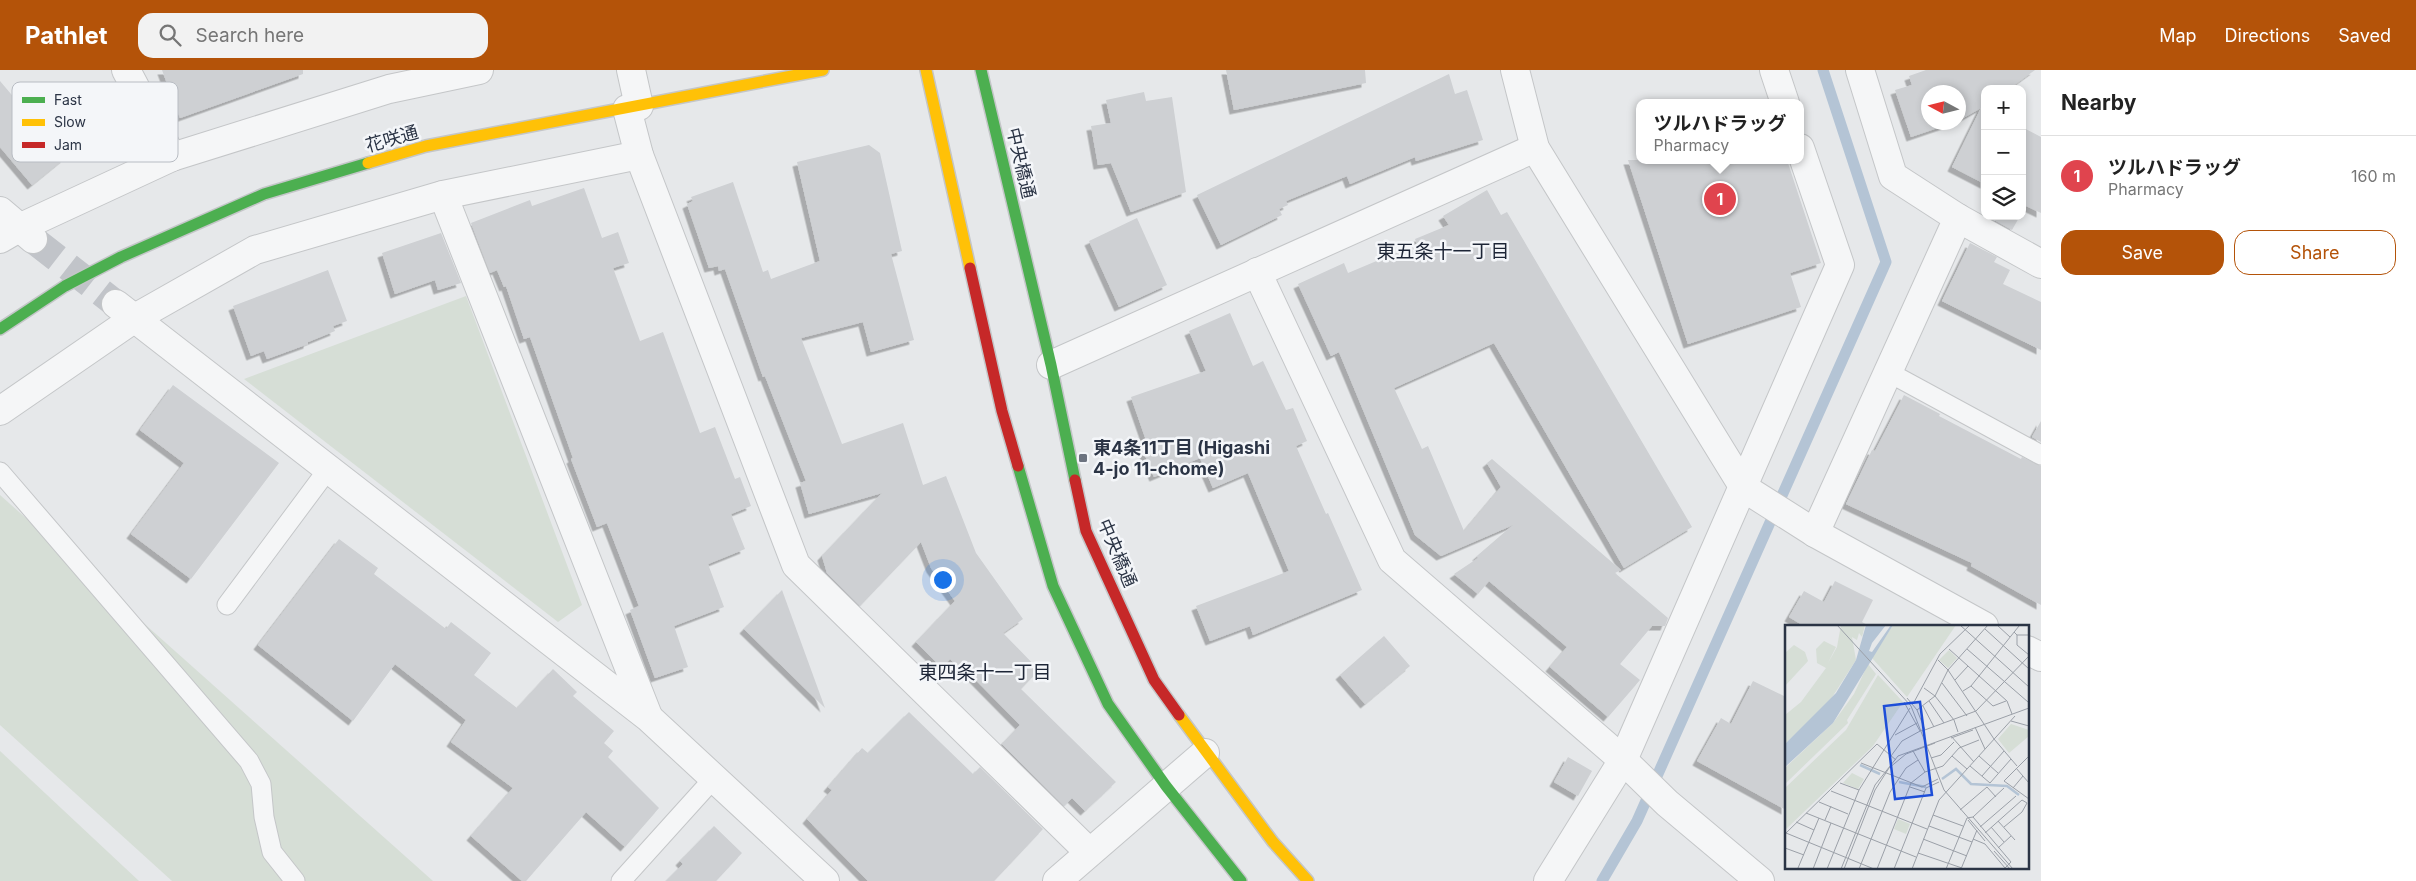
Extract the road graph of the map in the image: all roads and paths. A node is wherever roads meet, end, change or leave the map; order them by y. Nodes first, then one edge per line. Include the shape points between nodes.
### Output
1 (126, 70) edge
2 (480, 70) edge
3 (631, 70) edge
4 (823, 70) edge
5 (926, 70) edge
6 (981, 70) edge
7 (1515, 70) edge
8 (1774, 70) edge
9 (1860, 70) edge
10 (132, 82) edge
11 (1784, 99) edge
12 (633, 108) junction
13 (1535, 148) junction
14 (178, 155) edge
15 (639, 155) junction
16 (1804, 160) edge
17 (161, 162) edge
18 (443, 195) junction
19 (1958, 218) junction
20 (14, 230) edge
21 (2041, 264) edge
22 (1258, 272) junction
23 (125, 311) junction
24 (0, 329) edge
25 (1051, 365) junction
26 (1888, 372) junction
27 (0, 411) edge
28 (2041, 455) edge
29 (329, 468) junction
30 (0, 472) edge
31 (1754, 494) junction
32 (1806, 527) junction
33 (227, 605) dead end
34 (1982, 625) edge
35 (2028, 650) edge
36 (2041, 657) edge
37 (649, 718) junction
38 (1205, 753) junction
39 (1623, 760) junction
40 (714, 778) junction
41 (1166, 786) junction
42 (1089, 852) junction
43 (295, 881) edge
44 (621, 881) edge
45 (825, 881) edge
46 (1057, 881) edge
47 (1241, 881) edge
48 (1308, 881) edge
49 (1548, 881) edge
50 (1760, 881) edge

1 - 10 street
2 - 14 street via 388,89
3 - 12 street
4 - 12 street, 花咲通
5 - 41 street via 1002,411 1053,586 1108,704
6 - 25 street, 中央橋通
7 - 13 street
8 - 11 street
9 - 19 street via 1893,176
12 - 15 street
12 - 24 street, 花咲通 via 426,146 264,194 121,257 65,286
13 - 22 street
13 - 31 street
15 - 18 street
15 - 42 street via 796,565
16 - 31 street via 1840,265
17 - 20 street
18 - 23 street via 255,250
18 - 37 street
19 - 21 street
19 - 26 street
22 - 25 street
22 - 39 street via 1392,560
23 - 27 street
23 - 29 street
25 - 38 street, 中央橋通 via 1086,531 1154,680
26 - 28 lane
26 - 32 street
29 - 33 lane
29 - 37 street
30 - 43 lane via 250,761 261,784 272,852
31 - 32 street
31 - 39 street
32 - 34 street
35 - 36 street
37 - 40 street
38 - 41 street
38 - 48 street, 中央橋通 via 1273,842
39 - 49 street
39 - 50 street
40 - 44 lane
40 - 45 street
41 - 42 street
41 - 47 street
42 - 46 street

